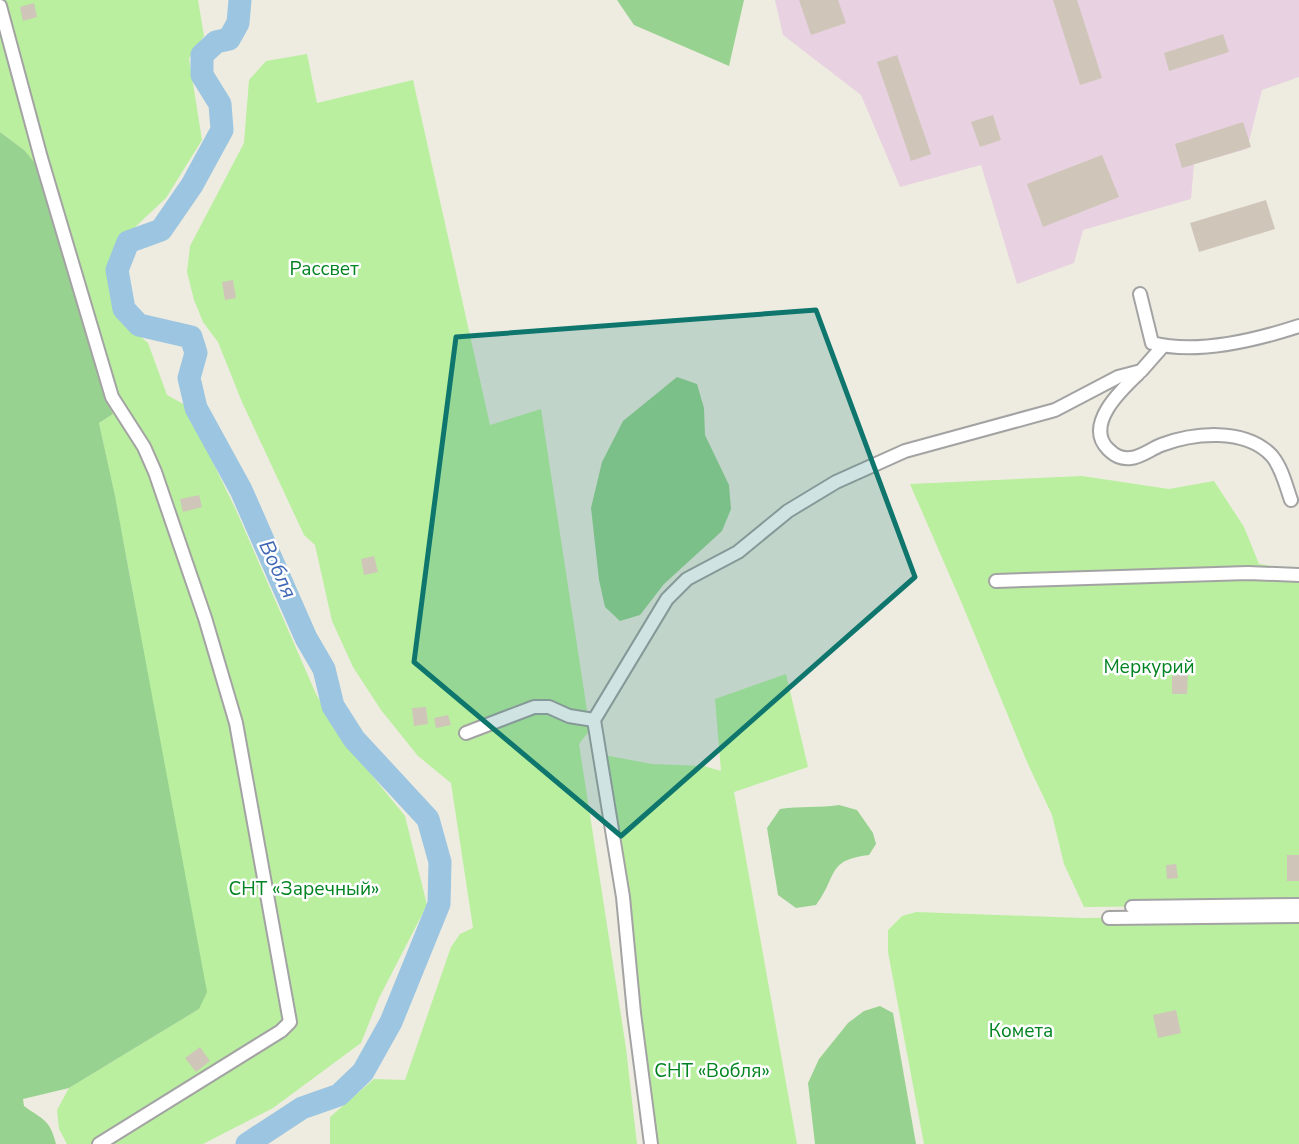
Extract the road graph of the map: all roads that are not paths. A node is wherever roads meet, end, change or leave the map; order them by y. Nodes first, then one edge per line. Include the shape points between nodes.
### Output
1 (0, 6) edge
2 (1140, 294) dead end
3 (1299, 326) edge
4 (1163, 346) junction
5 (1141, 371) junction
6 (1291, 500) dead end
7 (1299, 575) edge
8 (996, 581) dead end
9 (594, 720) junction
10 (466, 733) dead end
11 (1299, 905) edge
12 (1132, 907) dead end
13 (1299, 916) edge
14 (1109, 918) dead end
15 (99, 1144) edge
16 (651, 1144) edge

1 - 15 street via 112,397 155,471 232,710 290,1022
2 - 4 street via 1152,343
3 - 4 street via 1253,341
4 - 5 street
5 - 6 street via 1101,418 1104,446 1116,457 1132,458 1161,445 1205,435 1234,437 1272,457
5 - 9 street via 1118,377 1055,410 905,451 836,482 788,511 738,552 687,579 667,599
7 - 8 street
9 - 10 street via 534,707
9 - 16 street via 623,897
11 - 12 street
13 - 14 street

